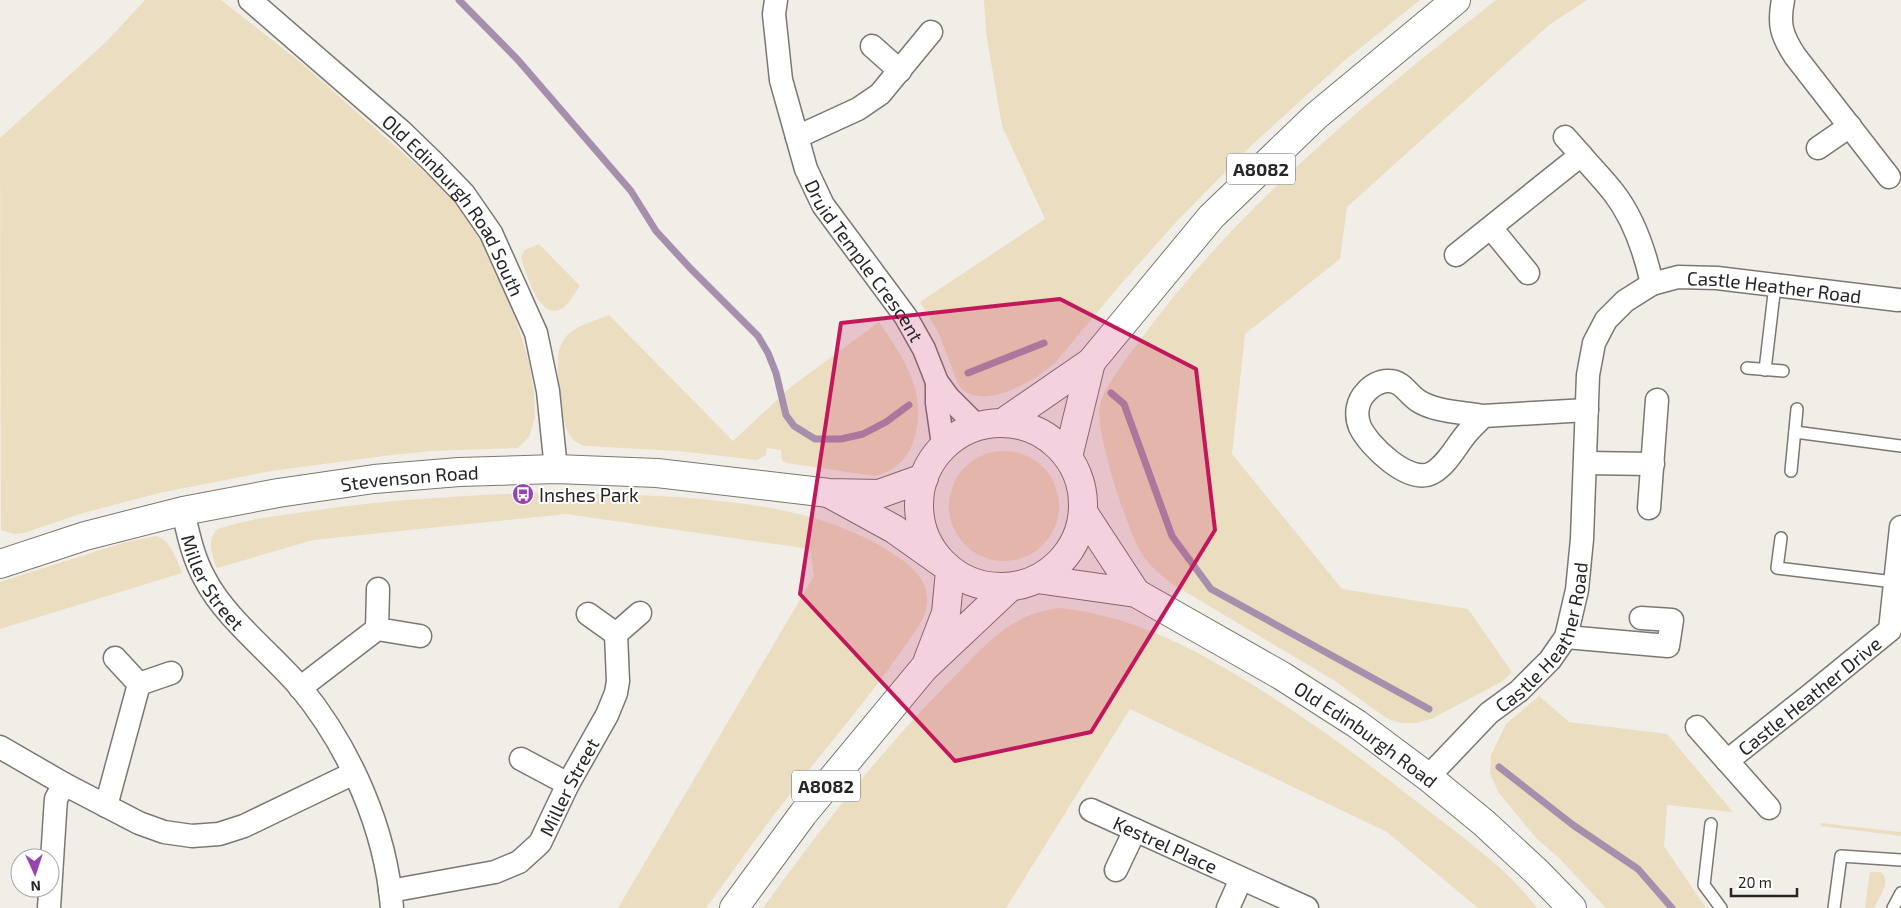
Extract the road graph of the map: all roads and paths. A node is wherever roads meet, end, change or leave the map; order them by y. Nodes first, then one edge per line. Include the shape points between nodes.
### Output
1 (250, 0) edge
2 (776, 0) edge
3 (1456, 0) edge
4 (1783, 0) edge
5 (932, 32) dead end
6 (872, 46) dead end
7 (900, 71) junction
8 (1850, 126) junction
9 (797, 137) junction
10 (1565, 137) dead end
11 (1818, 148) dead end
12 (1581, 155) junction
13 (1889, 177) dead end
14 (1491, 228) junction
15 (1456, 255) dead end
16 (1528, 273) dead end
17 (1652, 284) junction
18 (1775, 285) junction
19 (1900, 303) edge
20 (1091, 362) junction
21 (1747, 368) dead end
22 (1765, 370) junction
23 (1783, 371) dead end
24 (937, 382) junction
25 (1657, 400) dead end
26 (1797, 409) dead end
27 (1587, 410) junction
28 (1483, 416) junction
29 (1004, 422) junction
30 (976, 425) junction
31 (1794, 432) junction
32 (943, 445) junction
33 (1901, 446) edge
34 (1068, 457) junction
35 (1586, 463) junction
36 (1653, 464) junction
37 (556, 469) junction
38 (1791, 471) dead end
39 (924, 478) junction
40 (829, 493) junction
41 (1649, 508) dead end
42 (183, 510) junction
43 (1083, 512) junction
44 (1901, 526) edge
45 (1782, 538) dead end
46 (0, 564) edge
47 (946, 567) junction
48 (1037, 578) junction
49 (1894, 582) junction
50 (1010, 587) junction
51 (378, 589) dead end
52 (1136, 593) junction
53 (640, 613) dead end
54 (588, 614) dead end
55 (1641, 618) dead end
56 (377, 629) junction
57 (616, 634) junction
58 (420, 636) dead end
59 (1895, 636) edge
60 (1566, 637) junction
61 (116, 658) dead end
62 (924, 668) junction
63 (171, 673) dead end
64 (139, 684) junction
65 (300, 688) junction
66 (1697, 727) dead end
67 (0, 747) edge
68 (521, 759) dead end
69 (1726, 761) junction
70 (354, 773) junction
71 (1428, 776) junction
72 (64, 784) junction
73 (568, 784) junction
74 (106, 806) junction
75 (1770, 808) dead end
76 (1091, 810) dead end
77 (1711, 824) dead end
78 (1135, 830) junction
79 (1901, 860) edge
80 (1116, 870) dead end
81 (1241, 879) junction
82 (1901, 893) edge
83 (391, 899) edge
84 (49, 908) edge
85 (734, 908) edge
86 (1228, 908) edge
87 (1307, 908) edge
88 (1572, 908) edge
89 (1721, 908) edge
90 (1834, 908) edge
91 (1893, 908) edge

1 - 37 street, Old Edinburgh Road South via 401,131 464,194 491,233 536,333 548,391
2 - 9 street, Druid Temple Crescent via 774,14 781,80
3 - 20 street, A8082 via 1316,116 1211,217
4 - 8 street via 1780,19 1784,40
5 - 7 street
6 - 7 street
7 - 9 street via 880,94 858,109
8 - 11 street
8 - 13 street
9 - 24 street, Druid Temple Crescent via 806,169 823,204 906,317
10 - 12 street
12 - 14 street
12 - 17 street via 1615,195 1634,225
14 - 15 street
14 - 16 street
17 - 18 street, Castle Heather Road via 1678,277
17 - 27 street, Castle Heather Road via 1625,300 1606,320 1594,344 1588,375
18 - 19 street, Castle Heather Road
18 - 22 lane
20 - 29 street, A8082
20 - 34 street, A8082
21 - 22 lane
22 - 23 lane
24 - 30 street, Druid Temple Crescent
24 - 32 street, Druid Temple Crescent
25 - 36 street
26 - 31 lane
27 - 28 street
27 - 35 street, Castle Heather Road
28 - 28 street via 1442,465 1431,474 1418,475 1403,471 1379,452 1360,428 1357,414 1361,397 1371,386 1389,381 1404,386 1416,399 1431,407
29 - 30 street, A8082
29 - 34 street, A8082 via 1032,428 1048,437
30 - 32 street, A8082
31 - 33 lane
31 - 38 lane
32 - 39 street, A8082
34 - 43 street, A8082 via 1080,483
35 - 36 street
35 - 60 street, Castle Heather Road via 1577,590
36 - 41 street
37 - 40 street, Stevenson Road via 657,473
37 - 42 street, Stevenson Road via 374,479
39 - 40 street, Stevenson Road via 879,494
39 - 47 street, A8082 via 918,508 924,536
40 - 47 street, Stevenson Road via 894,529
42 - 46 street, Stevenson Road via 85,536
42 - 65 street, Miller Street via 204,579 220,602
43 - 48 street, A8082 via 1080,528 1067,553
43 - 52 street, Old Edinburgh Road
44 - 49 street, Castle Heather Drive
45 - 49 lane via 1777,568
47 - 50 street, A8082 via 967,580 994,587
47 - 62 street, A8082 via 946,614
48 - 50 street, A8082
48 - 52 street, Old Edinburgh Road
49 - 59 street, Castle Heather Drive
50 - 62 street, A8082
51 - 56 street
52 - 71 street, Old Edinburgh Road via 1282,676 1357,724
53 - 57 street
54 - 57 street
55 - 60 street via 1672,620 1668,646
56 - 58 street
56 - 65 street
57 - 73 street, Miller Street via 616,692 607,715
59 - 69 street, Castle Heather Drive via 1809,696
60 - 71 street, Castle Heather Road via 1550,660 1520,691 1489,713
61 - 64 street
62 - 85 street, A8082 via 802,814
63 - 64 street
64 - 74 street
65 - 70 street, Miller Street via 330,730
66 - 69 street
67 - 72 street
68 - 73 street
69 - 75 street
70 - 74 street via 253,822 219,834 192,836 164,832
70 - 83 street, Miller Street via 378,834
71 - 88 street, Old Edinburgh Road via 1491,830
72 - 74 street
72 - 84 street via 56,798
73 - 83 street, Miller Street via 540,843 519,862 495,872
76 - 78 street, Kestrel Place
77 - 89 lane via 1704,885
78 - 80 street
78 - 81 street, Kestrel Place
79 - 90 lane via 1841,856
81 - 86 street, Kestrel Place
81 - 87 street, Kestrel Place
82 - 91 lane

